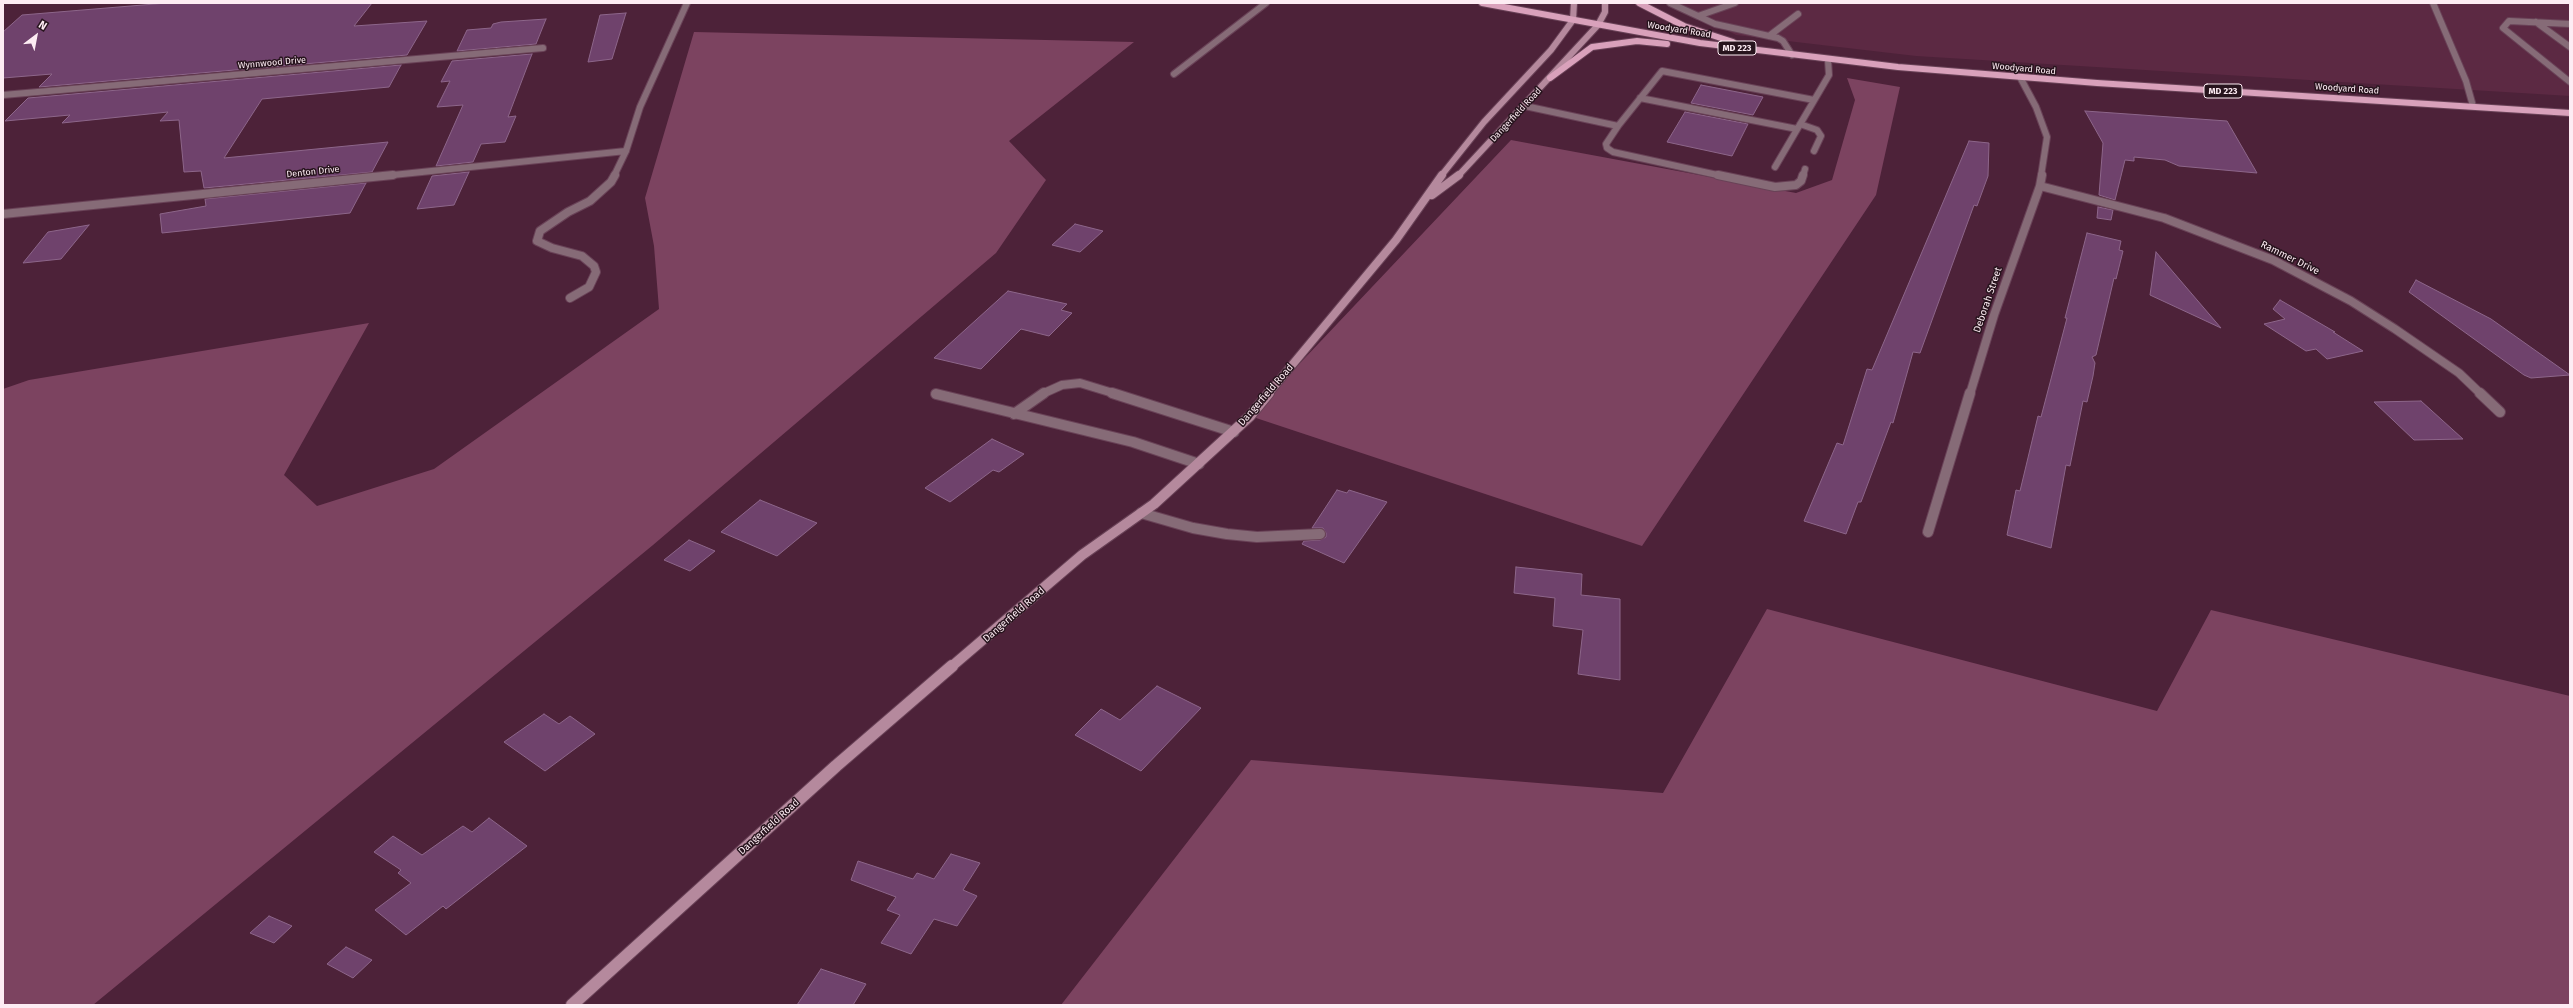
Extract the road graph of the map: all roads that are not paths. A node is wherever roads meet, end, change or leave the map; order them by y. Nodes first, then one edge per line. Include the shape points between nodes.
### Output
1 (687, 3) edge
2 (1266, 3) edge
3 (1482, 3) edge
4 (1574, 3) edge
5 (1605, 3) edge
6 (1639, 3) edge
7 (1670, 3) edge
8 (1735, 3) edge
9 (2433, 3) edge
10 (1494, 4) edge
11 (1798, 14) dead end
12 (1698, 16) junction
13 (1573, 20) junction
14 (2536, 22) junction
15 (2570, 24) edge
16 (1598, 25) junction
17 (1770, 36) junction
18 (2570, 47) edge
19 (543, 48) dead end
20 (1792, 55) junction
21 (1828, 60) junction
22 (1174, 74) dead end
23 (2560, 74) junction
24 (2570, 75) edge
25 (2020, 77) junction
26 (1550, 78) junction
27 (2570, 82) edge
28 (3, 95) edge
29 (1640, 98) junction
30 (1814, 100) junction
31 (1525, 106) junction
32 (2473, 106) junction
33 (2570, 113) edge
34 (1618, 126) junction
35 (1798, 127) junction
36 (626, 151) junction
37 (1814, 151) dead end
38 (1775, 167) dead end
39 (1805, 169) dead end
40 (2040, 186) junction
41 (1427, 198) junction
42 (3, 214) edge
43 (570, 298) dead end
44 (936, 394) dead end
45 (2500, 412) dead end
46 (1014, 414) junction
47 (1234, 432) junction
48 (1199, 464) junction
49 (1141, 513) junction
50 (1928, 532) dead end
51 (1320, 534) dead end
52 (572, 1005) edge

1 - 36 street via 640,107
2 - 22 street
3 - 10 main road, Woodyard Road / MD 223
4 - 13 street
5 - 16 street via 1605,12
6 - 20 main road via 1704,34
7 - 12 street
8 - 12 street
9 - 32 street via 2466,81
10 - 13 main road, Woodyard Road / MD 223
11 - 17 street
12 - 17 street via 1715,24
13 - 16 main road, Woodyard Road / MD 223
13 - 41 street, Dangerfield Road via 1551,50 1455,156
14 - 15 street
14 - 18 street
14 - 23 street via 2509,21 2503,28
16 - 20 main road, Woodyard Road / MD 223
16 - 26 street, Dangerfield Road
17 - 20 street via 1783,41
19 - 28 street, Wynnwood Drive
20 - 21 main road, Woodyard Road / MD 223
20 - 26 main road via 1620,42 1592,47
21 - 25 main road, Woodyard Road / MD 223
21 - 30 street via 1829,75
23 - 24 street
23 - 27 street
25 - 32 main road, Woodyard Road / MD 223
25 - 40 street, Deborah Street via 2036,107 2047,137
26 - 31 street, Dangerfield Road
29 - 30 street via 1662,71 1734,88
29 - 34 street
29 - 35 street via 1689,104
30 - 35 street
31 - 34 street
31 - 41 street, Dangerfield Road via 1465,170
32 - 33 main road, Woodyard Road / MD 223
34 - 39 street via 1606,144 1613,152 1775,187 1796,185 1801,181
35 - 37 street via 1817,130 1821,136
35 - 38 street
36 - 42 street, Denton Drive
36 - 43 street via 612,182 590,201 540,231 537,241 582,256 594,266 596,272 588,287
40 - 45 street, Rammer Drive via 2164,218 2222,238 2273,260 2351,301 2395,329 2459,373
40 - 50 street, Deborah Street via 1994,315
41 - 47 street, Dangerfield Road via 1396,240 1278,383
44 - 46 street
46 - 47 street via 1047,391 1062,385 1080,383
46 - 48 street via 1133,442
47 - 48 street, Dangerfield Road
48 - 49 street, Dangerfield Road
49 - 51 street via 1193,528 1227,534 1257,537
49 - 52 street, Dangerfield Road via 1082,555 836,766

